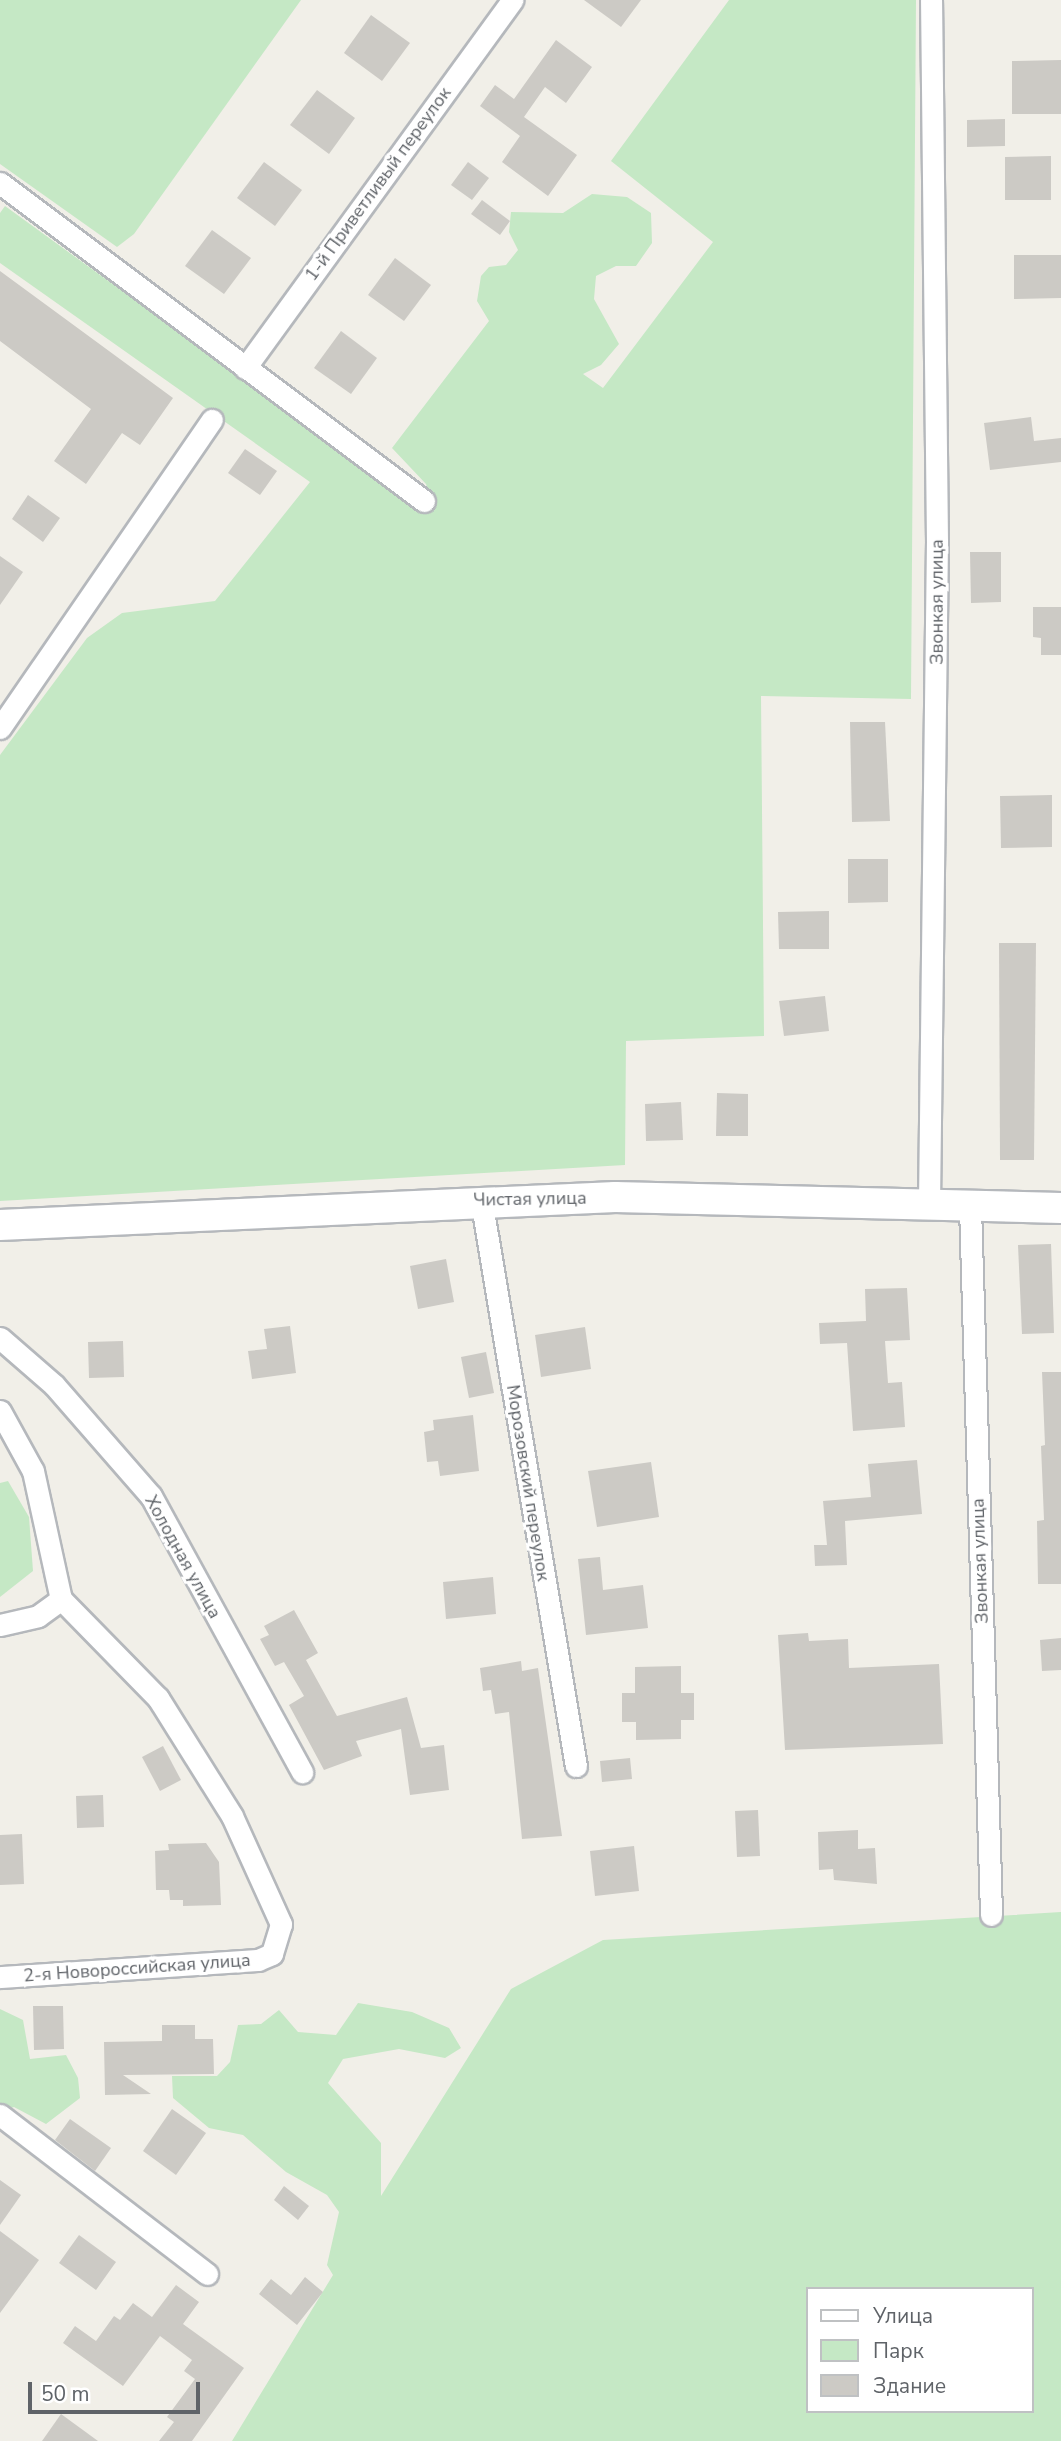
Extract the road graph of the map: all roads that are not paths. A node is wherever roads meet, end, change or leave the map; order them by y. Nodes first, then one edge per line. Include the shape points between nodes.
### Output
1 (512, 0) edge
2 (930, 0) edge
3 (0, 183) edge
4 (245, 368) junction
5 (212, 420) dead end
6 (424, 500) dead end
7 (0, 728) edge
8 (481, 1199) junction
9 (929, 1204) junction
10 (970, 1206) junction
11 (1061, 1208) edge
12 (0, 1225) edge
13 (0, 1338) edge
14 (0, 1411) edge
15 (61, 1599) junction
16 (0, 1625) edge
17 (576, 1766) dead end
18 (302, 1772) dead end
19 (991, 1915) dead end
20 (0, 1977) edge
21 (0, 2115) edge
22 (207, 2274) dead end

1 - 4 street, 1-й Приветливый переулок
2 - 9 street, Звонкая улица via 937,583
3 - 4 street
4 - 6 street
5 - 7 street
8 - 9 street, Чистая улица
8 - 12 street, Чистая улица
8 - 17 street, Морозовский переулок
9 - 10 street, Чистая улица
10 - 11 street, Чистая улица
10 - 19 street, Звонкая улица
13 - 18 street, Холодная улица via 54,1385 151,1496
14 - 15 street via 33,1471
15 - 16 street via 38,1616
15 - 20 street, 2-я Новороссийская улица via 158,1698 232,1816 275,1903 280,1941 272,1954 229,1964
21 - 22 street

